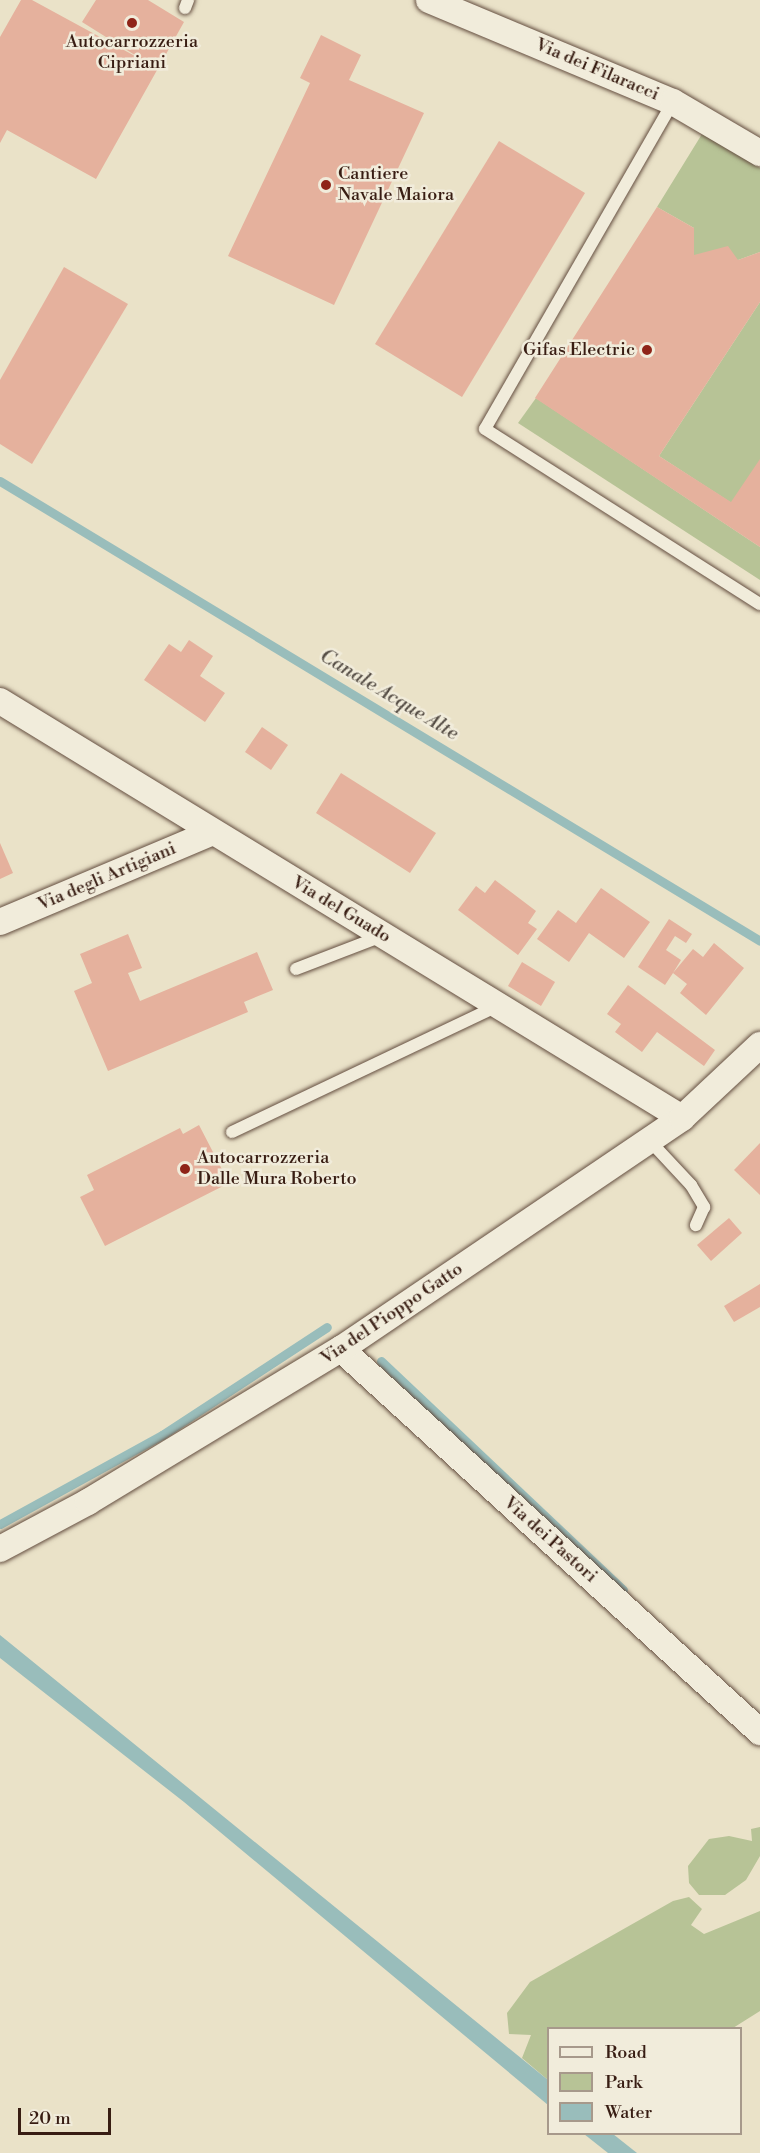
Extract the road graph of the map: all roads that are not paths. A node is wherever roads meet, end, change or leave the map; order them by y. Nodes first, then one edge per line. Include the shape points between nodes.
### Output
1 (429, 0) edge
2 (673, 102) junction
3 (760, 153) edge
4 (760, 604) edge
5 (0, 701) edge
6 (213, 832) junction
7 (0, 922) edge
8 (383, 936) junction
9 (296, 969) dead end
10 (497, 1006) junction
11 (760, 1045) edge
12 (682, 1118) junction
13 (232, 1132) dead end
14 (649, 1140) junction
15 (696, 1225) dead end
16 (341, 1349) junction
17 (0, 1549) edge
18 (760, 1732) edge

1 - 2 street, Via dei Filaracci
2 - 3 street, Via dei Filaracci
2 - 4 lane via 484,429
5 - 6 street, Via del Guado
6 - 7 street, Via degli Artigiani
6 - 8 street, Via del Guado
8 - 9 lane
8 - 10 street, Via del Guado
10 - 12 street, Via del Guado
10 - 13 lane
11 - 12 street, Via del Pioppo Gatto
12 - 14 street, Via del Pioppo Gatto
14 - 15 lane via 691,1185 704,1207
14 - 16 street, Via del Pioppo Gatto
16 - 17 street, Via del Pioppo Gatto via 88,1502
16 - 18 street, Via dei Pastori

